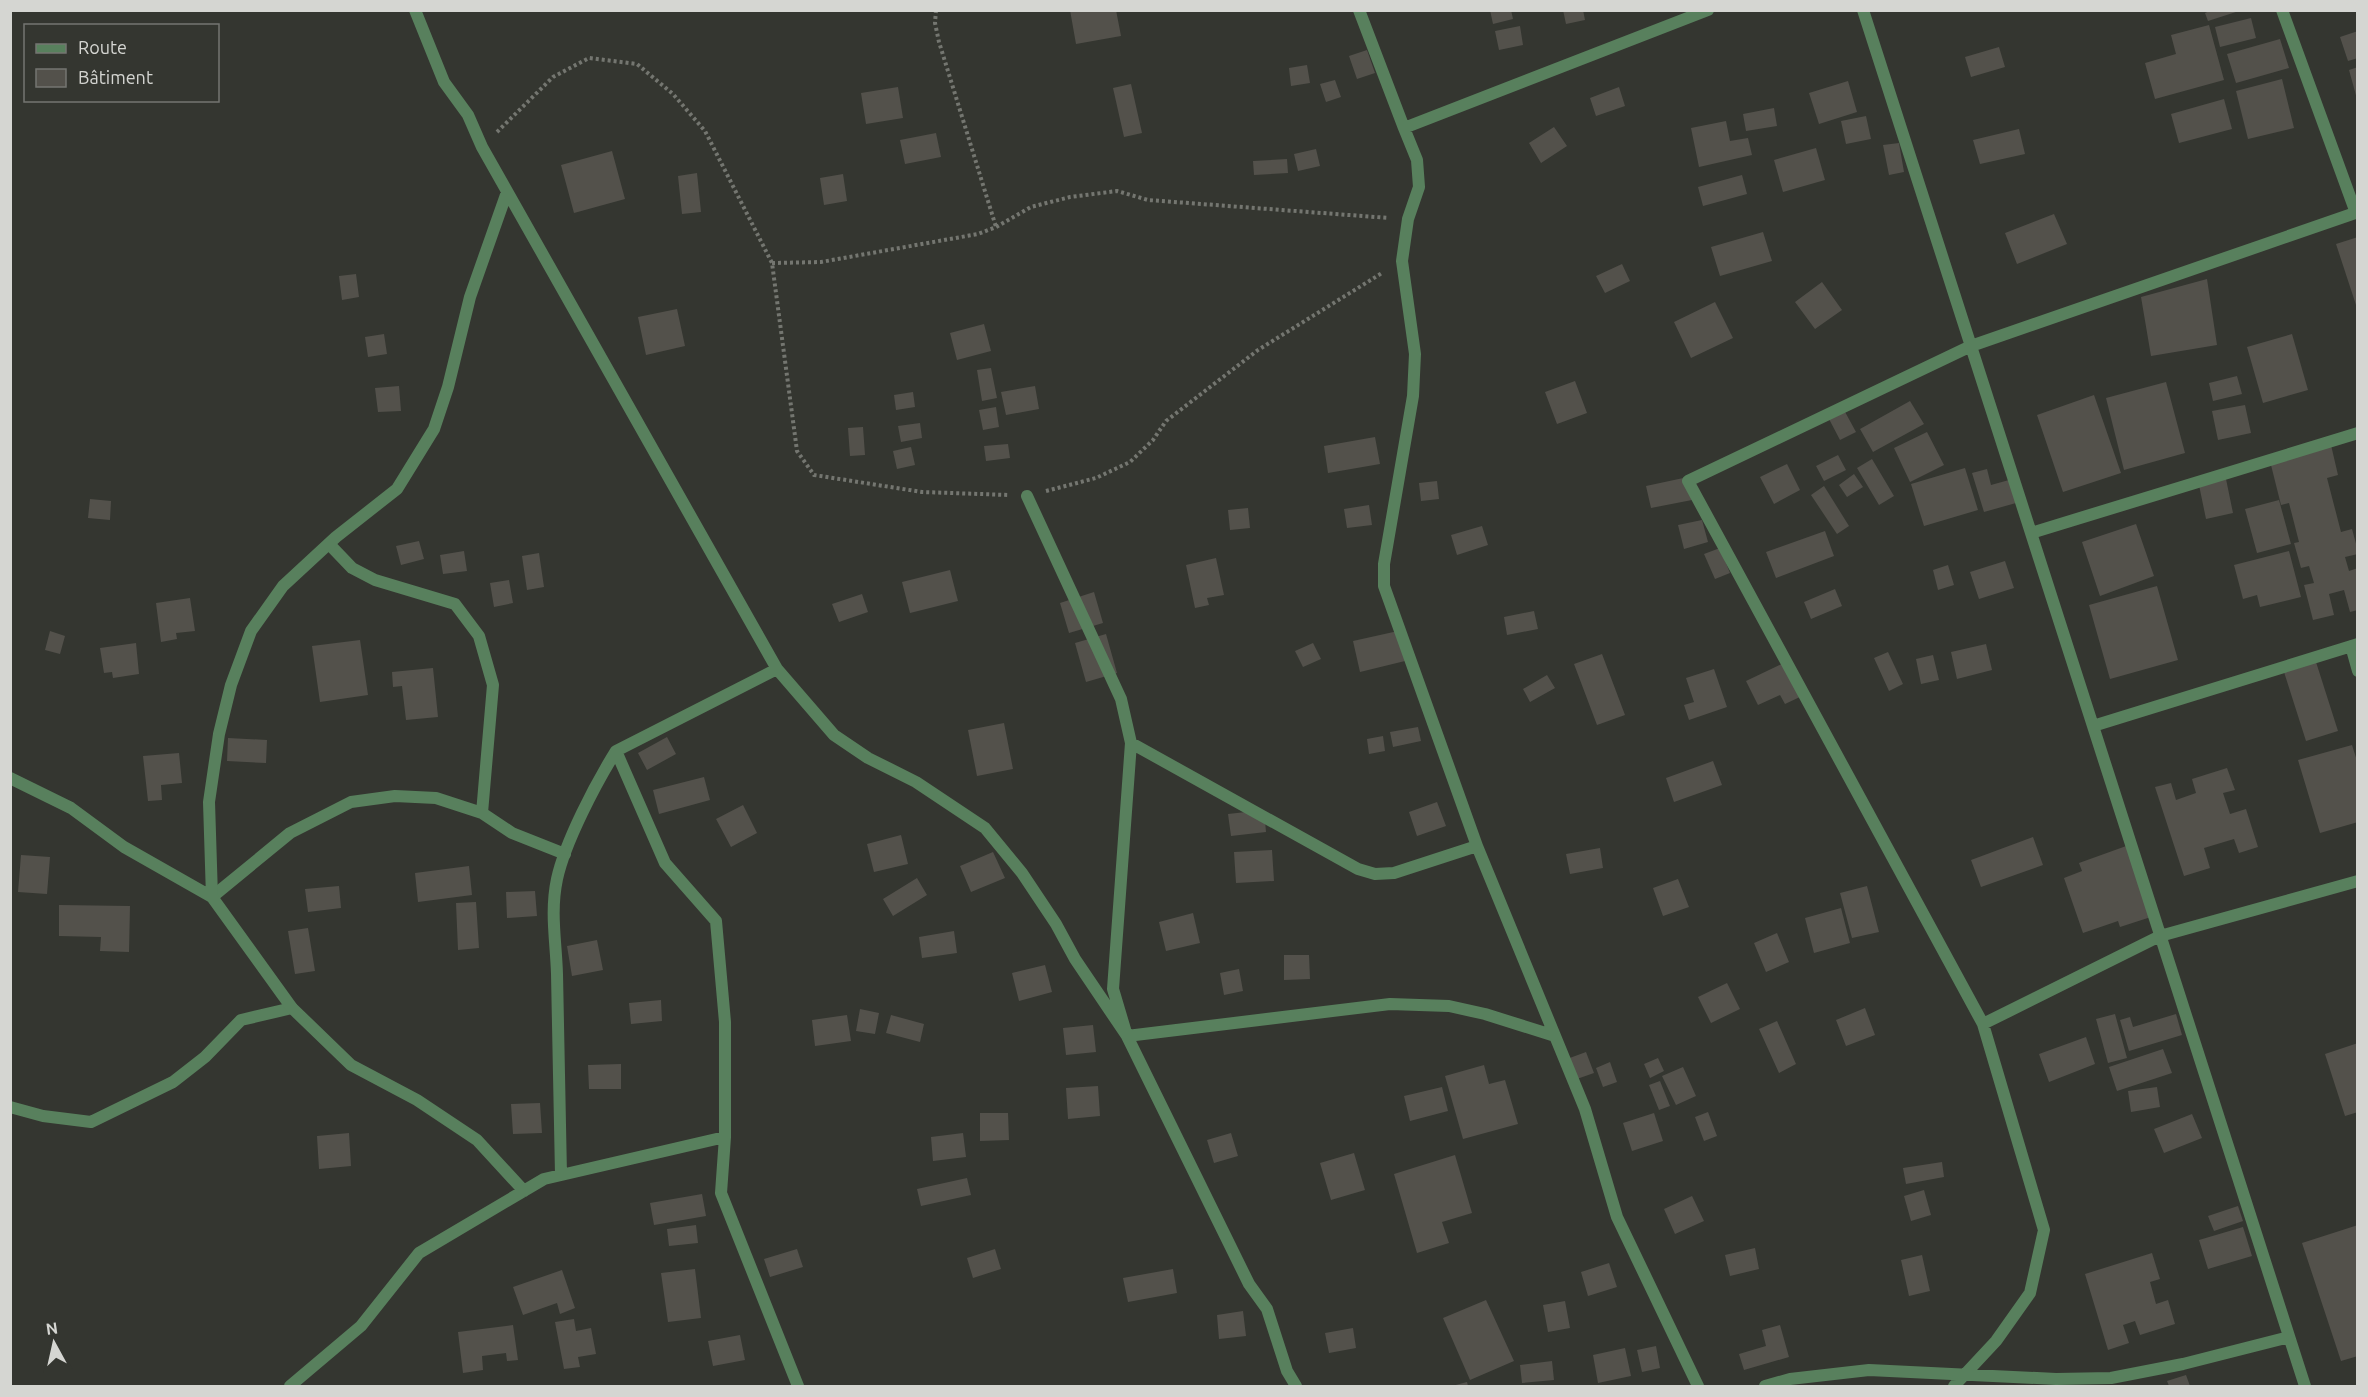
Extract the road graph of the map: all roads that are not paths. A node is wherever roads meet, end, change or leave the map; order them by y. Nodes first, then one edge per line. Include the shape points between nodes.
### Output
1 (415, 10) edge
2 (1359, 10) edge
3 (1708, 10) edge
4 (1863, 10) edge
5 (2282, 10) edge
6 (1404, 128) junction
7 (507, 192) junction
8 (2357, 213) edge
9 (1971, 346) junction
10 (2358, 433) edge
11 (1027, 496) road end
12 (2031, 533) junction
13 (329, 544) junction
14 (2354, 645) edge
15 (777, 669) junction
16 (2358, 671) edge
17 (2093, 726) junction
18 (1131, 743) junction
19 (616, 751) junction
20 (10, 778) edge
21 (482, 813) junction
22 (1477, 846) junction
23 (565, 854) junction
24 (2357, 882) edge
25 (212, 897) junction
26 (2160, 936) junction
27 (292, 1008) junction
28 (1983, 1024) junction
29 (1127, 1036) junction
30 (1555, 1036) junction
31 (10, 1107) edge
32 (725, 1137) junction
33 (561, 1175) junction
34 (524, 1191) junction
35 (2289, 1337) junction
36 (1964, 1374) junction
37 (290, 1386) edge
38 (798, 1386) edge
39 (1296, 1386) edge
40 (1698, 1386) edge
41 (1765, 1386) edge
42 (1954, 1386) edge
43 (2305, 1386) edge

1 - 7 street via 444,82 468,115
2 - 6 street
3 - 6 street
4 - 9 street
5 - 8 street
6 - 22 street via 1417,160 1419,187 1407,219 1402,261 1415,354 1413,396 1384,564 1384,586
7 - 13 street via 470,297 434,429 397,489
7 - 15 street
8 - 9 street
9 - 12 street
9 - 28 street via 1688,481
10 - 12 street
11 - 18 street via 1120,699
12 - 17 street
13 - 21 street via 352,568 375,580 455,604 479,636 493,685
13 - 25 street via 283,586 251,632 231,686 209,802
14 - 16 street
14 - 17 street
15 - 19 street
15 - 29 street via 834,735 985,828 1022,873
17 - 26 street
18 - 22 street via 1358,869 1375,874 1394,873
18 - 29 street via 1113,989
19 - 23 street
19 - 32 street via 665,863 716,921 725,1022
20 - 25 street via 71,808 124,847
21 - 23 street via 512,833
21 - 25 street via 436,798 395,796 351,802 290,833
22 - 30 street
23 - 33 street via 552,908 557,966
24 - 26 street
25 - 27 street
26 - 28 street
26 - 35 street
27 - 31 street via 241,1020 205,1057 173,1082 90,1122
27 - 34 street via 351,1065 417,1100 477,1140
28 - 36 street via 2044,1230 2030,1293 1996,1341
29 - 30 street via 1390,1004 1449,1006
29 - 39 street via 1249,1284 1267,1310 1287,1371
30 - 40 street via 1585,1109 1617,1217
32 - 33 street
32 - 38 street via 721,1193
33 - 34 street via 544,1179
34 - 37 street via 419,1253 361,1326
35 - 36 street via 2111,1378
35 - 43 street
36 - 41 street via 1869,1370 1790,1379
36 - 42 street

